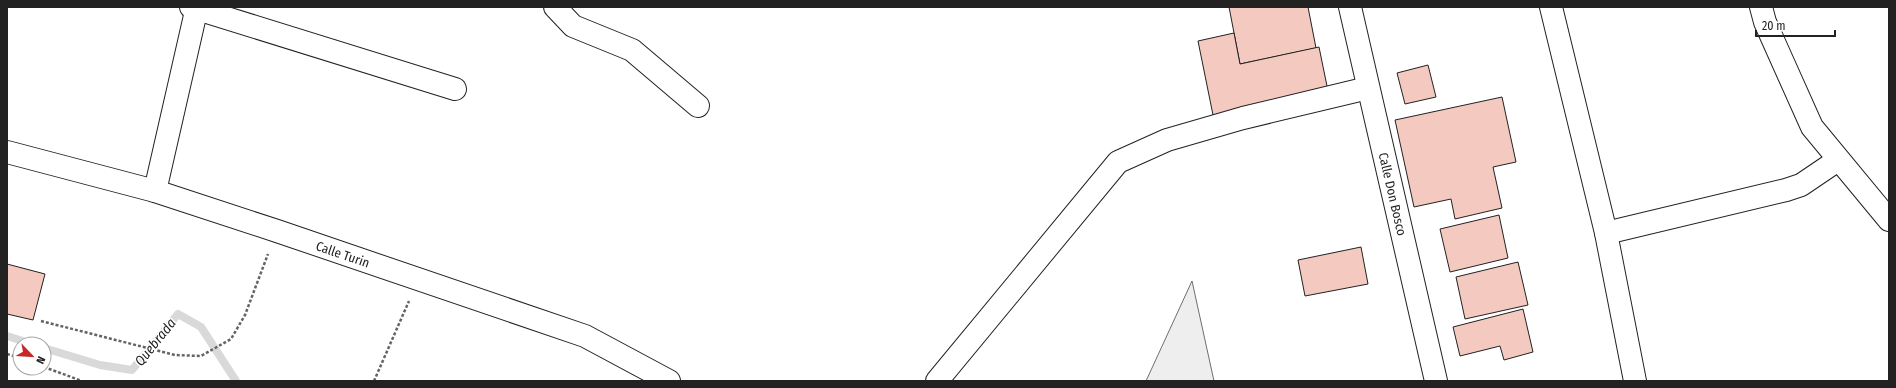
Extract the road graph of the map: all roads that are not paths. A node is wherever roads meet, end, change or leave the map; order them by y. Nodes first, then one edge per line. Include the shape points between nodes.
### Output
1 (555, 7) edge
2 (1350, 7) edge
3 (1551, 7) edge
4 (1761, 7) edge
5 (195, 8) edge
6 (1368, 88) junction
7 (455, 89) dead end
8 (698, 106) dead end
9 (7, 152) edge
10 (1838, 160) junction
11 (155, 191) junction
12 (1889, 220) edge
13 (1606, 233) junction
14 (669, 381) edge
15 (937, 381) edge
16 (1436, 381) edge
17 (1635, 381) edge

1 - 8 street via 574,26 632,50
2 - 6 street, Calle Don Bosco
3 - 13 street
4 - 10 street via 1765,22 1812,127
5 - 7 street
5 - 11 street
6 - 15 street via 1243,118 1174,138 1118,162
6 - 16 street, Calle Don Bosco
9 - 11 street, Calle Turin
10 - 12 street
10 - 13 street via 1801,185 1786,190
11 - 14 street, Calle Turin via 585,336
13 - 17 street

